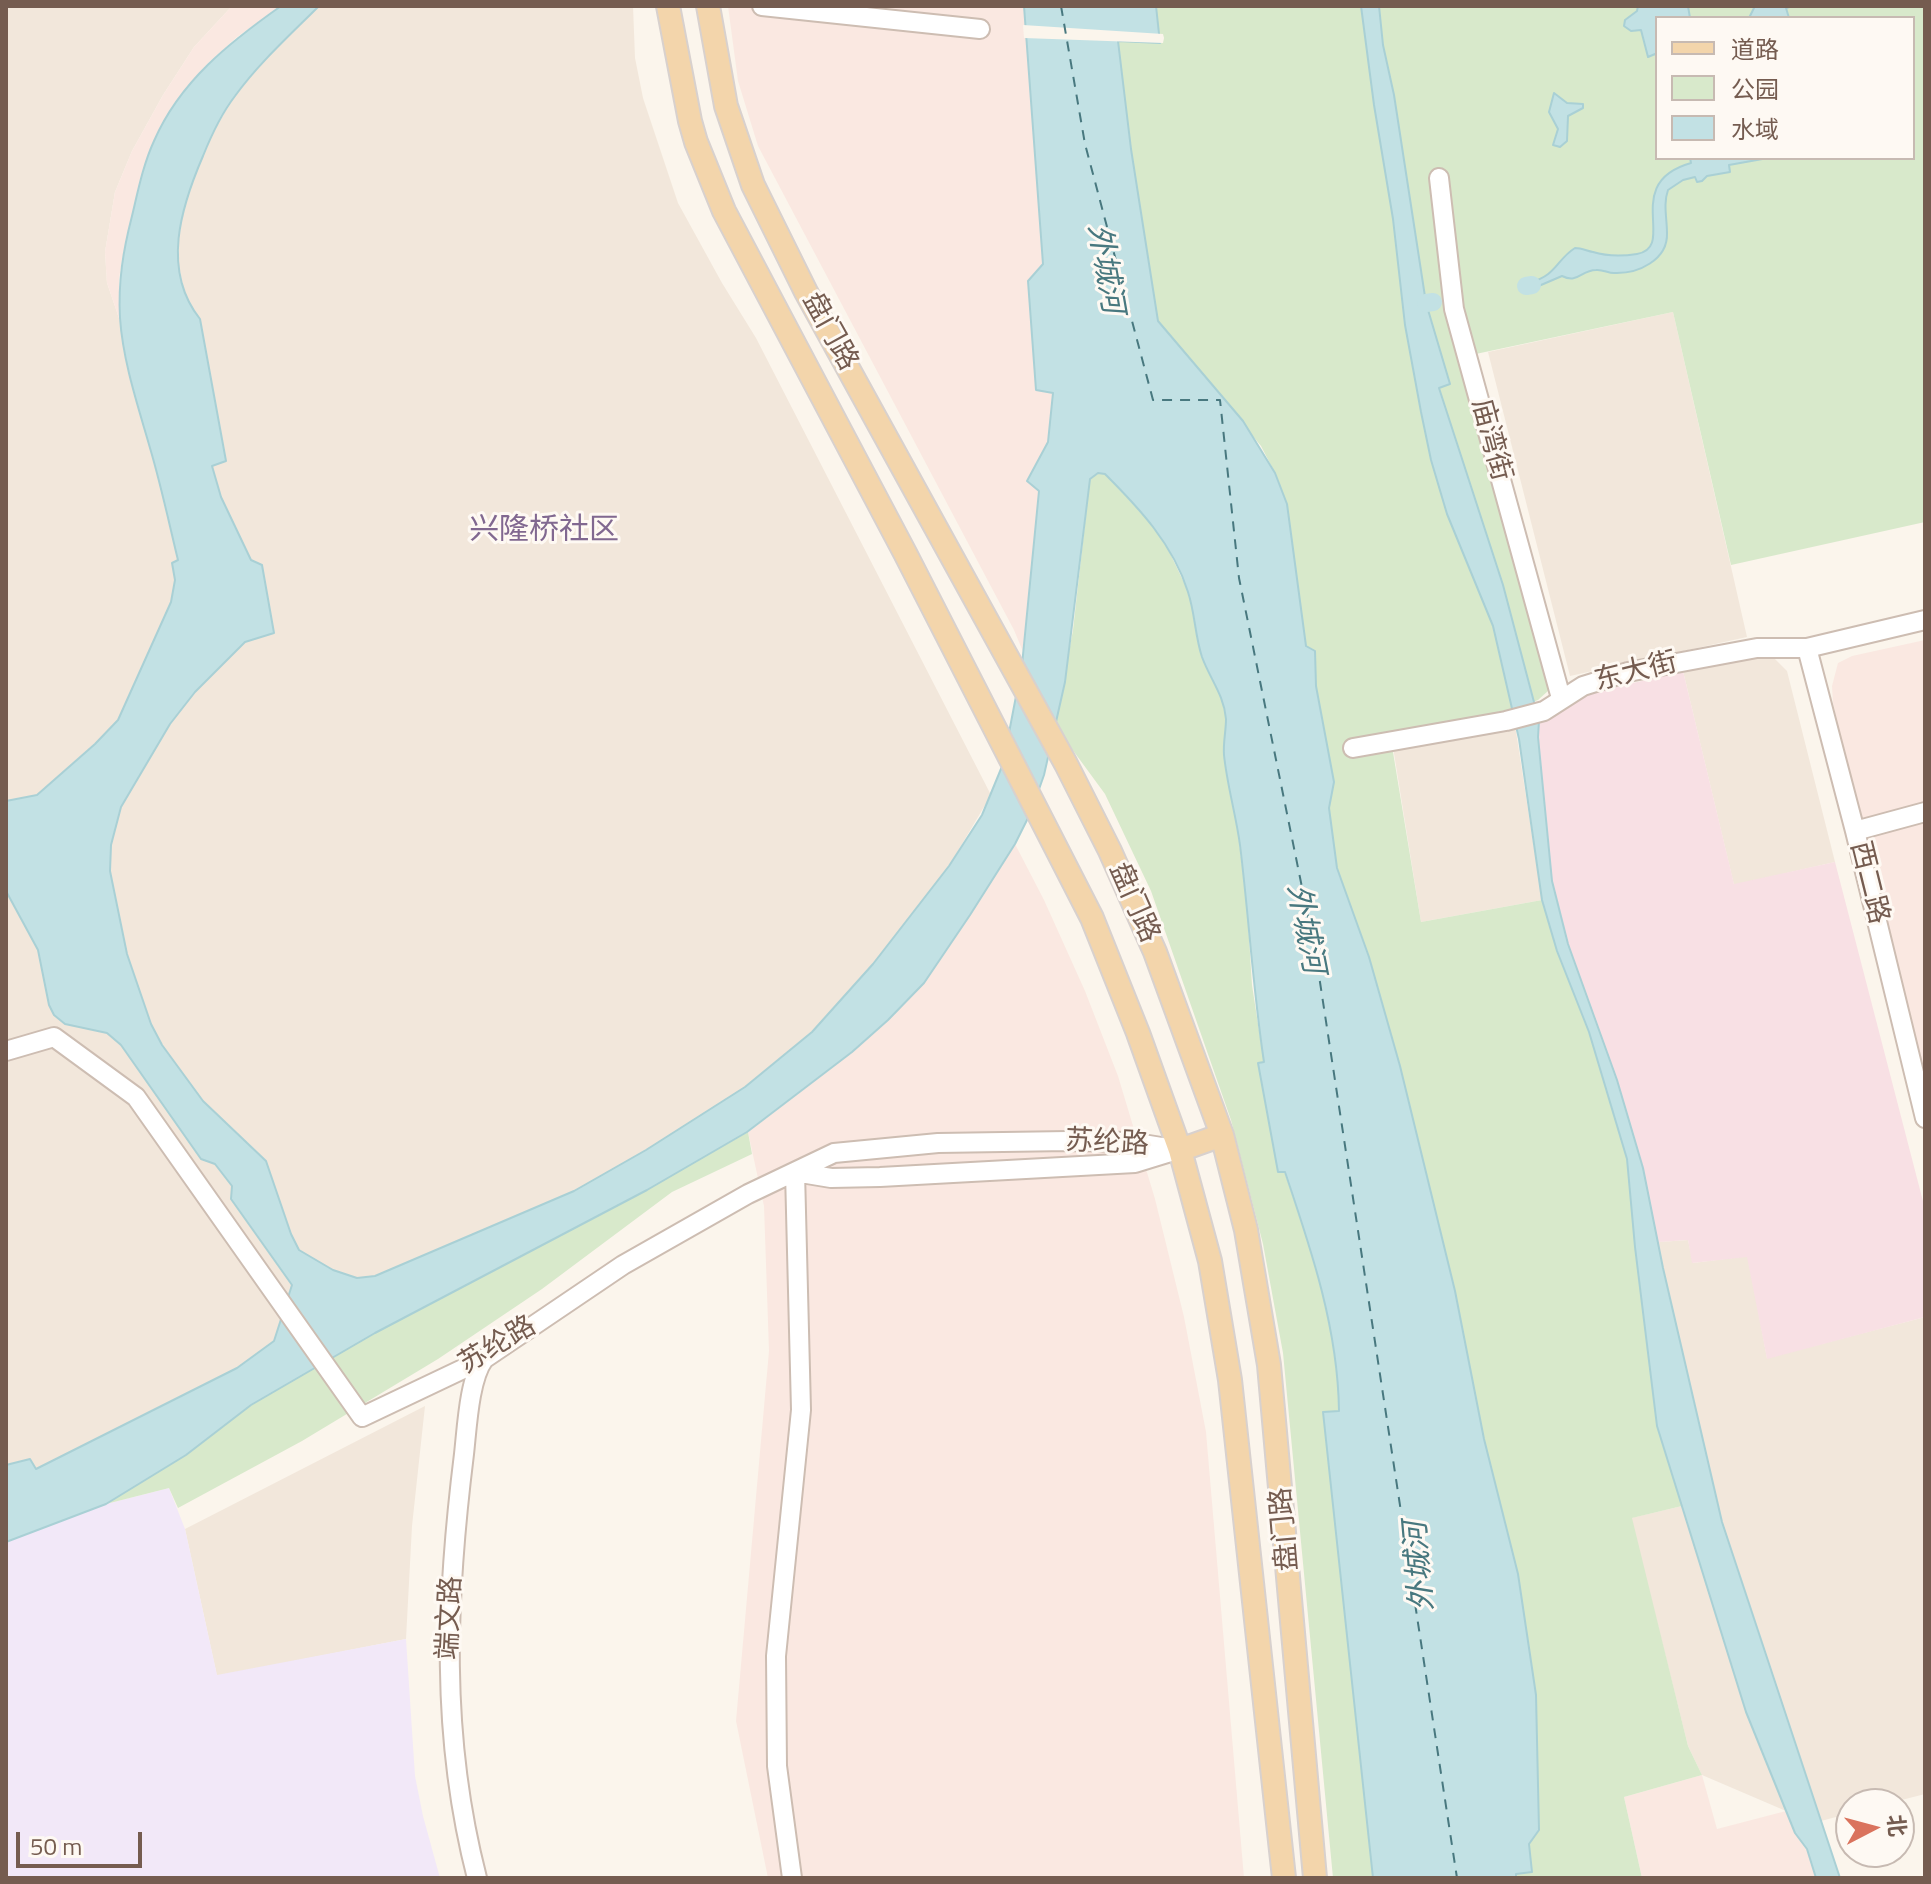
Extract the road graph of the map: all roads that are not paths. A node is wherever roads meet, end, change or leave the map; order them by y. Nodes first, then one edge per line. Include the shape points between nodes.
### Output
1 (668, 6) edge
2 (708, 6) edge
3 (762, 6) edge
4 (980, 29) dead end
5 (1439, 178) dead end
6 (1925, 620) edge
7 (1807, 648) junction
8 (1561, 698) junction
9 (1353, 748) dead end
10 (1925, 812) edge
11 (1855, 831) junction
12 (6, 1051) edge
13 (1925, 1118) edge
14 (1222, 1135) junction
15 (1180, 1150) junction
16 (795, 1172) junction
17 (484, 1359) junction
18 (477, 1878) edge
19 (792, 1878) edge
20 (1284, 1878) edge
21 (1315, 1878) edge

1 - 15 main road, 盘门路 via 690,121 724,211 1092,918
2 - 14 main road, 盘门路 via 726,106 753,185 1110,851 1155,952
3 - 4 street
5 - 8 street, 庙湾街 via 1454,309
6 - 7 street, 东大街
7 - 8 street, 东大街 via 1757,648 1628,672
7 - 11 street, 西二路
8 - 9 street, 东大街 via 1544,711 1506,721
10 - 11 street
11 - 13 street, 西二路
12 - 17 street, 苏纶路 via 54,1037 136,1097 362,1417
14 - 15 main road
14 - 21 main road, 盘门路 via 1246,1230 1269,1365
15 - 16 street, 苏纶路 via 1119,1164 880,1177
15 - 16 street, 苏纶路 via 1130,1142 938,1143 834,1153
15 - 20 main road, 盘门路 via 1210,1261 1230,1380
16 - 17 street, 苏纶路 via 623,1265
16 - 19 street via 801,1410 776,1656 777,1766
17 - 18 street, 端文路 via 478,1367 459,1493 449,1679 459,1796

